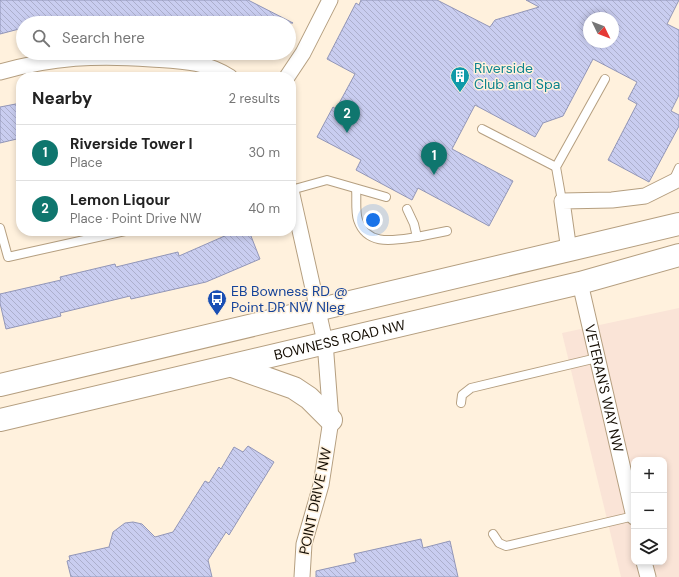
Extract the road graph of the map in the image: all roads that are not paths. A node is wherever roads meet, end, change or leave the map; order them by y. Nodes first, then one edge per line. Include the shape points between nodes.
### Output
1 (330, 0) edge
2 (56, 60) edge
3 (165, 60) edge
4 (0, 72) edge
5 (220, 72) edge
6 (290, 72) edge
7 (605, 79) dead end
8 (482, 129) dead end
9 (556, 167) junction
10 (677, 176) edge
11 (296, 189) edge
12 (356, 189) junction
13 (386, 197) dead end
14 (562, 201) junction
15 (407, 209) dead end
16 (296, 212) edge
17 (679, 224) edge
18 (0, 228) edge
19 (447, 231) dead end
20 (102, 236) edge
21 (417, 237) junction
22 (569, 251) junction
23 (679, 255) edge
24 (580, 283) junction
25 (319, 311) junction
26 (325, 342) junction
27 (597, 358) junction
28 (232, 366) junction
29 (0, 385) edge
30 (462, 403) dead end
31 (0, 420) edge
32 (331, 420) junction
33 (631, 503) edge
34 (631, 517) edge
35 (493, 534) dead end
36 (645, 565) edge
37 (302, 577) edge
38 (648, 577) edge

1 - 6 street
2 - 4 street
3 - 5 street via 193,62
7 - 9 lane
8 - 9 lane
9 - 14 lane
10 - 14 street via 646,196
11 - 12 lane via 327,180
12 - 13 lane
12 - 21 lane via 358,219 365,232 388,242
14 - 22 street
15 - 21 lane
16 - 25 street, POINT DRIVE NW
17 - 22 main road
18 - 20 lane via 8,257
19 - 21 lane
22 - 25 main road
23 - 24 main road, BOWNESS ROAD NW
24 - 26 main road, BOWNESS ROAD NW
24 - 27 street, VETERAN'S WAY NW
25 - 26 street, POINT DRIVE NW
25 - 29 main road
26 - 28 main road, BOWNESS ROAD NW
26 - 32 street, POINT DRIVE NW
27 - 30 lane via 471,388 462,395
27 - 33 street, VETERAN'S WAY NW
28 - 31 main road, BOWNESS ROAD NW
28 - 32 main road via 294,388 309,398
32 - 37 street, POINT DRIVE NW via 321,485 304,544
34 - 35 lane via 506,546 499,543
36 - 38 street

